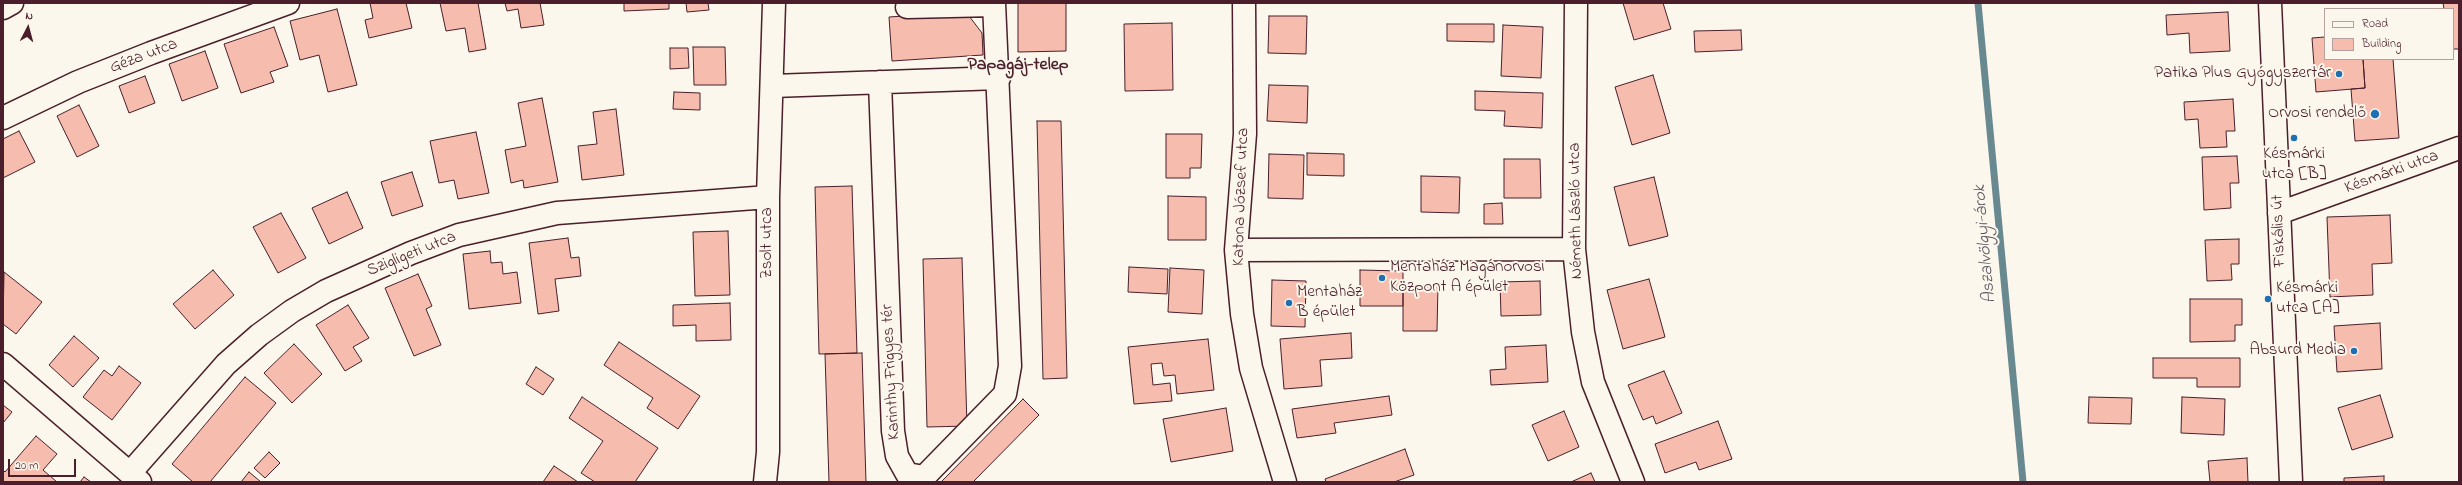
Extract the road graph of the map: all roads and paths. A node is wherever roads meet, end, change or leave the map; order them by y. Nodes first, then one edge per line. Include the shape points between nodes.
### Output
1 (12, 3) edge
2 (288, 3) edge
3 (774, 3) edge
4 (1244, 3) edge
5 (1576, 3) edge
6 (2270, 3) edge
7 (994, 4) edge
8 (3, 8) edge
9 (907, 8) dead end
10 (999, 78) junction
11 (880, 82) junction
12 (773, 86) junction
13 (3, 118) edge
14 (2459, 148) edge
15 (768, 198) junction
16 (2279, 213) junction
17 (1574, 249) junction
18 (1236, 250) junction
19 (3, 364) edge
20 (135, 477) edge
21 (765, 482) edge
22 (1285, 482) edge
23 (1633, 482) edge
24 (2291, 482) edge

1 - 8 street
2 - 13 street, Géza utca via 78,82
3 - 12 street, Zsolt utca
4 - 18 street, Katona József utca via 1246,134
5 - 17 street, Németh László utca
6 - 16 street, Fiskális út
7 - 9 street, Karinthy Frigyes tér
7 - 10 street, Karinthy Frigyes tér
10 - 11 street
10 - 11 street, Karinthy Frigyes tér via 1010,366 1005,394 924,477 907,474 897,456 893,430
11 - 12 street
12 - 15 street, Zsolt utca
14 - 16 street, Késmárki utca
15 - 20 street, Szigligeti utca via 557,213 459,235 411,253 326,292 292,311 259,335 226,364
15 - 21 street, Zsolt utca via 768,452
16 - 24 street, Fiskális út
17 - 18 street
17 - 23 street, Németh László utca via 1593,382
18 - 22 street, Katona József utca via 1242,314 1251,368
19 - 20 street

